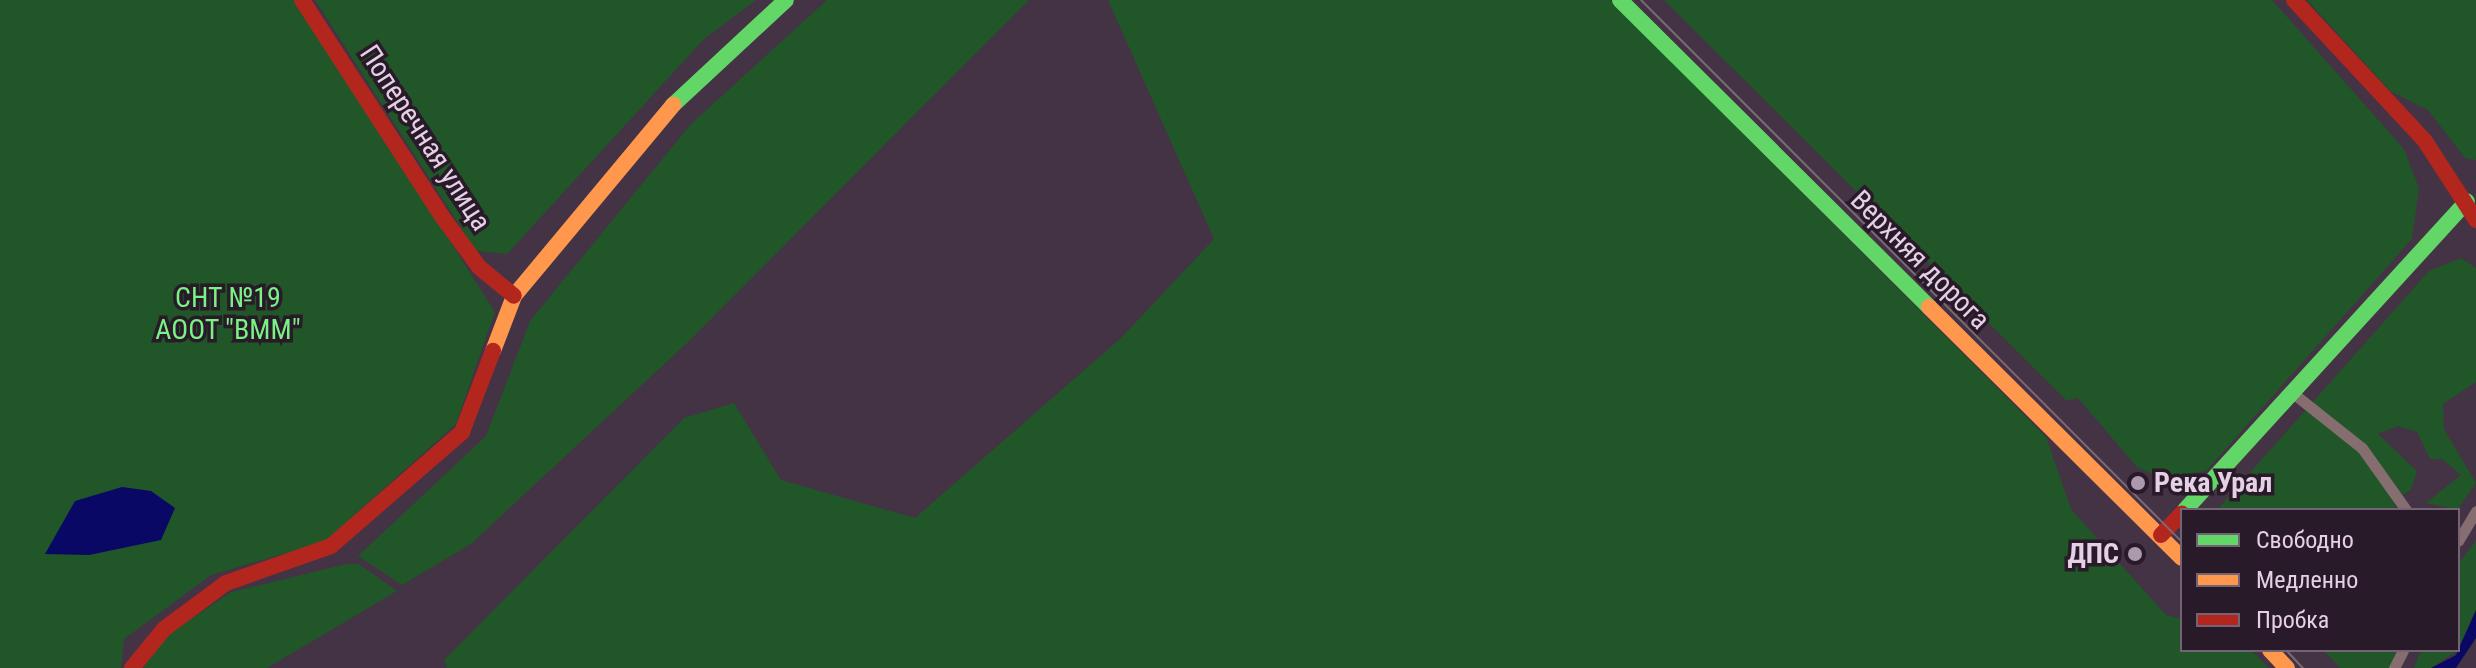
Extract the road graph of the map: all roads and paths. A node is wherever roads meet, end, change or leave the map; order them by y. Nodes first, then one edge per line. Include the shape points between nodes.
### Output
1 (302, 0) edge
2 (786, 0) edge
3 (1620, 0) edge
4 (2294, 0) edge
5 (2467, 201) junction
6 (2476, 220) edge
7 (514, 296) junction
8 (2294, 394) junction
9 (2186, 508) edge
10 (2405, 508) edge
11 (2476, 511) edge
12 (2180, 514) edge
13 (2161, 535) junction
14 (2460, 538) edge
15 (2180, 556) edge
16 (2272, 652) edge
17 (132, 668) edge
18 (2287, 668) edge

1 - 7 main road, Поперечная улица via 441,215 479,267
2 - 7 main road via 688,87
3 - 13 main road, Верхняя дорога
4 - 5 main road via 2425,141
5 - 6 main road
5 - 8 main road
7 - 17 main road via 462,432 331,546 226,583 164,629
8 - 9 main road
8 - 10 street via 2362,448
11 - 14 street
12 - 13 main road
13 - 15 main road, Верхняя дорога
16 - 18 main road

